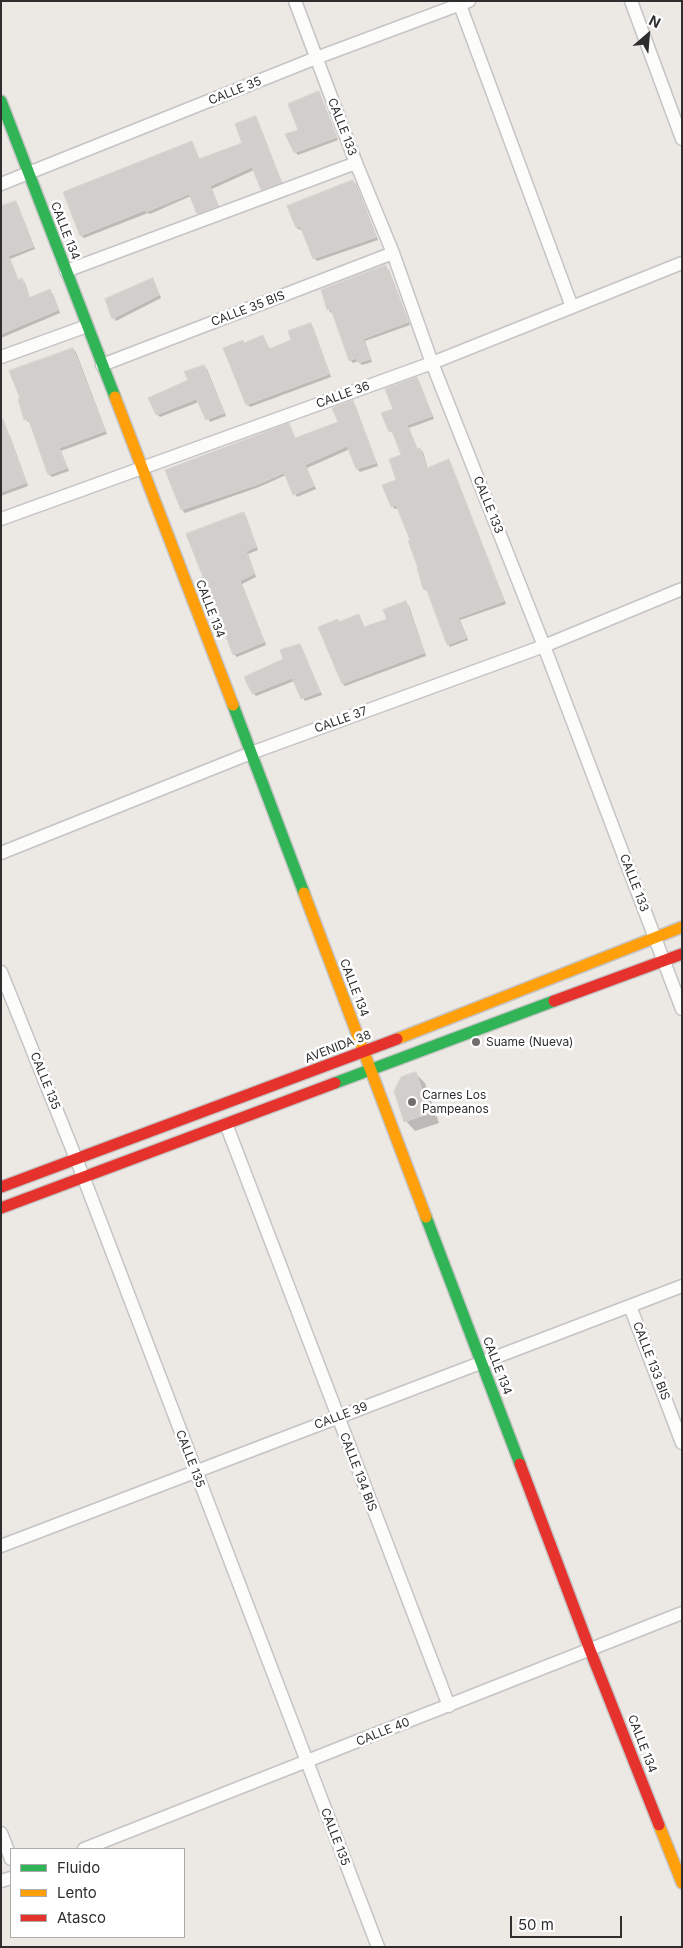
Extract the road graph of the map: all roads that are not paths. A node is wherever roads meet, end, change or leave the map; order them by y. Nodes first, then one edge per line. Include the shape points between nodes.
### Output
1 (295, 1) edge
2 (631, 1) edge
3 (464, 3) edge
4 (316, 58) junction
5 (1, 101) edge
6 (682, 139) edge
7 (356, 163) junction
8 (29, 174) junction
9 (1, 184) edge
10 (393, 253) junction
11 (682, 263) edge
12 (66, 271) junction
13 (572, 307) junction
14 (87, 326) junction
15 (1, 357) edge
16 (432, 363) junction
17 (102, 366) junction
18 (141, 467) junction
19 (1, 519) edge
20 (682, 589) edge
21 (544, 646) junction
22 (251, 753) junction
23 (1, 853) edge
24 (682, 927) edge
25 (655, 937) junction
26 (682, 954) edge
27 (664, 961) junction
28 (1, 972) edge
29 (682, 1009) edge
30 (363, 1052) junction
31 (371, 1070) junction
32 (226, 1124) junction
33 (76, 1159) junction
34 (83, 1176) junction
35 (1, 1187) edge
36 (1, 1208) edge
37 (682, 1286) edge
38 (630, 1306) junction
39 (481, 1362) junction
40 (338, 1418) junction
41 (682, 1443) edge
42 (195, 1472) junction
43 (1, 1546) edge
44 (682, 1613) edge
45 (590, 1650) junction
46 (449, 1706) junction
47 (306, 1762) junction
48 (1, 1834) edge
49 (87, 1848) edge
50 (10, 1856) edge
51 (682, 1883) edge
52 (378, 1947) edge

1 - 4 street, CALLE 133
2 - 6 street
3 - 4 street, CALLE 35
3 - 13 street
4 - 7 street, CALLE 133
4 - 8 street, CALLE 35
5 - 8 street, CALLE 134
7 - 10 street, CALLE 133
7 - 12 street
8 - 9 street, CALLE 35
8 - 12 street, CALLE 134
10 - 16 street, CALLE 133
10 - 17 street, CALLE 35 BIS
11 - 13 street, CALLE 36
12 - 14 street, CALLE 134
13 - 16 street, CALLE 36
14 - 15 street
14 - 17 street, CALLE 134
16 - 18 street, CALLE 36
16 - 21 street, CALLE 133
17 - 18 street, CALLE 134
18 - 19 street, CALLE 36
18 - 22 street, CALLE 134
20 - 21 street, CALLE 37
21 - 22 street, CALLE 37
21 - 25 street, CALLE 133
22 - 23 street, CALLE 37
22 - 30 street, CALLE 134
24 - 25 street, AVENIDA 38
25 - 27 street, CALLE 133
25 - 30 street, AVENIDA 38
26 - 27 street
27 - 29 street, CALLE 133
27 - 31 street
28 - 33 street, CALLE 135
30 - 31 street, CALLE 134
30 - 33 street, AVENIDA 38
31 - 32 street
31 - 39 street, CALLE 134
32 - 34 street
32 - 40 street, CALLE 134 BIS
33 - 34 street, CALLE 135
33 - 35 street, AVENIDA 38
34 - 36 street
34 - 42 street, CALLE 135
37 - 38 street, CALLE 39
38 - 39 street, CALLE 39
38 - 41 street, CALLE 133 BIS
39 - 40 street, CALLE 39
39 - 45 street, CALLE 134
40 - 42 street, CALLE 39
40 - 46 street, CALLE 134 BIS
42 - 43 street, CALLE 39
42 - 47 street, CALLE 135
44 - 45 street, CALLE 40
45 - 46 street, CALLE 40
45 - 51 street, CALLE 134
46 - 47 street, CALLE 40
47 - 49 street, CALLE 40
47 - 52 street, CALLE 135
48 - 50 street

